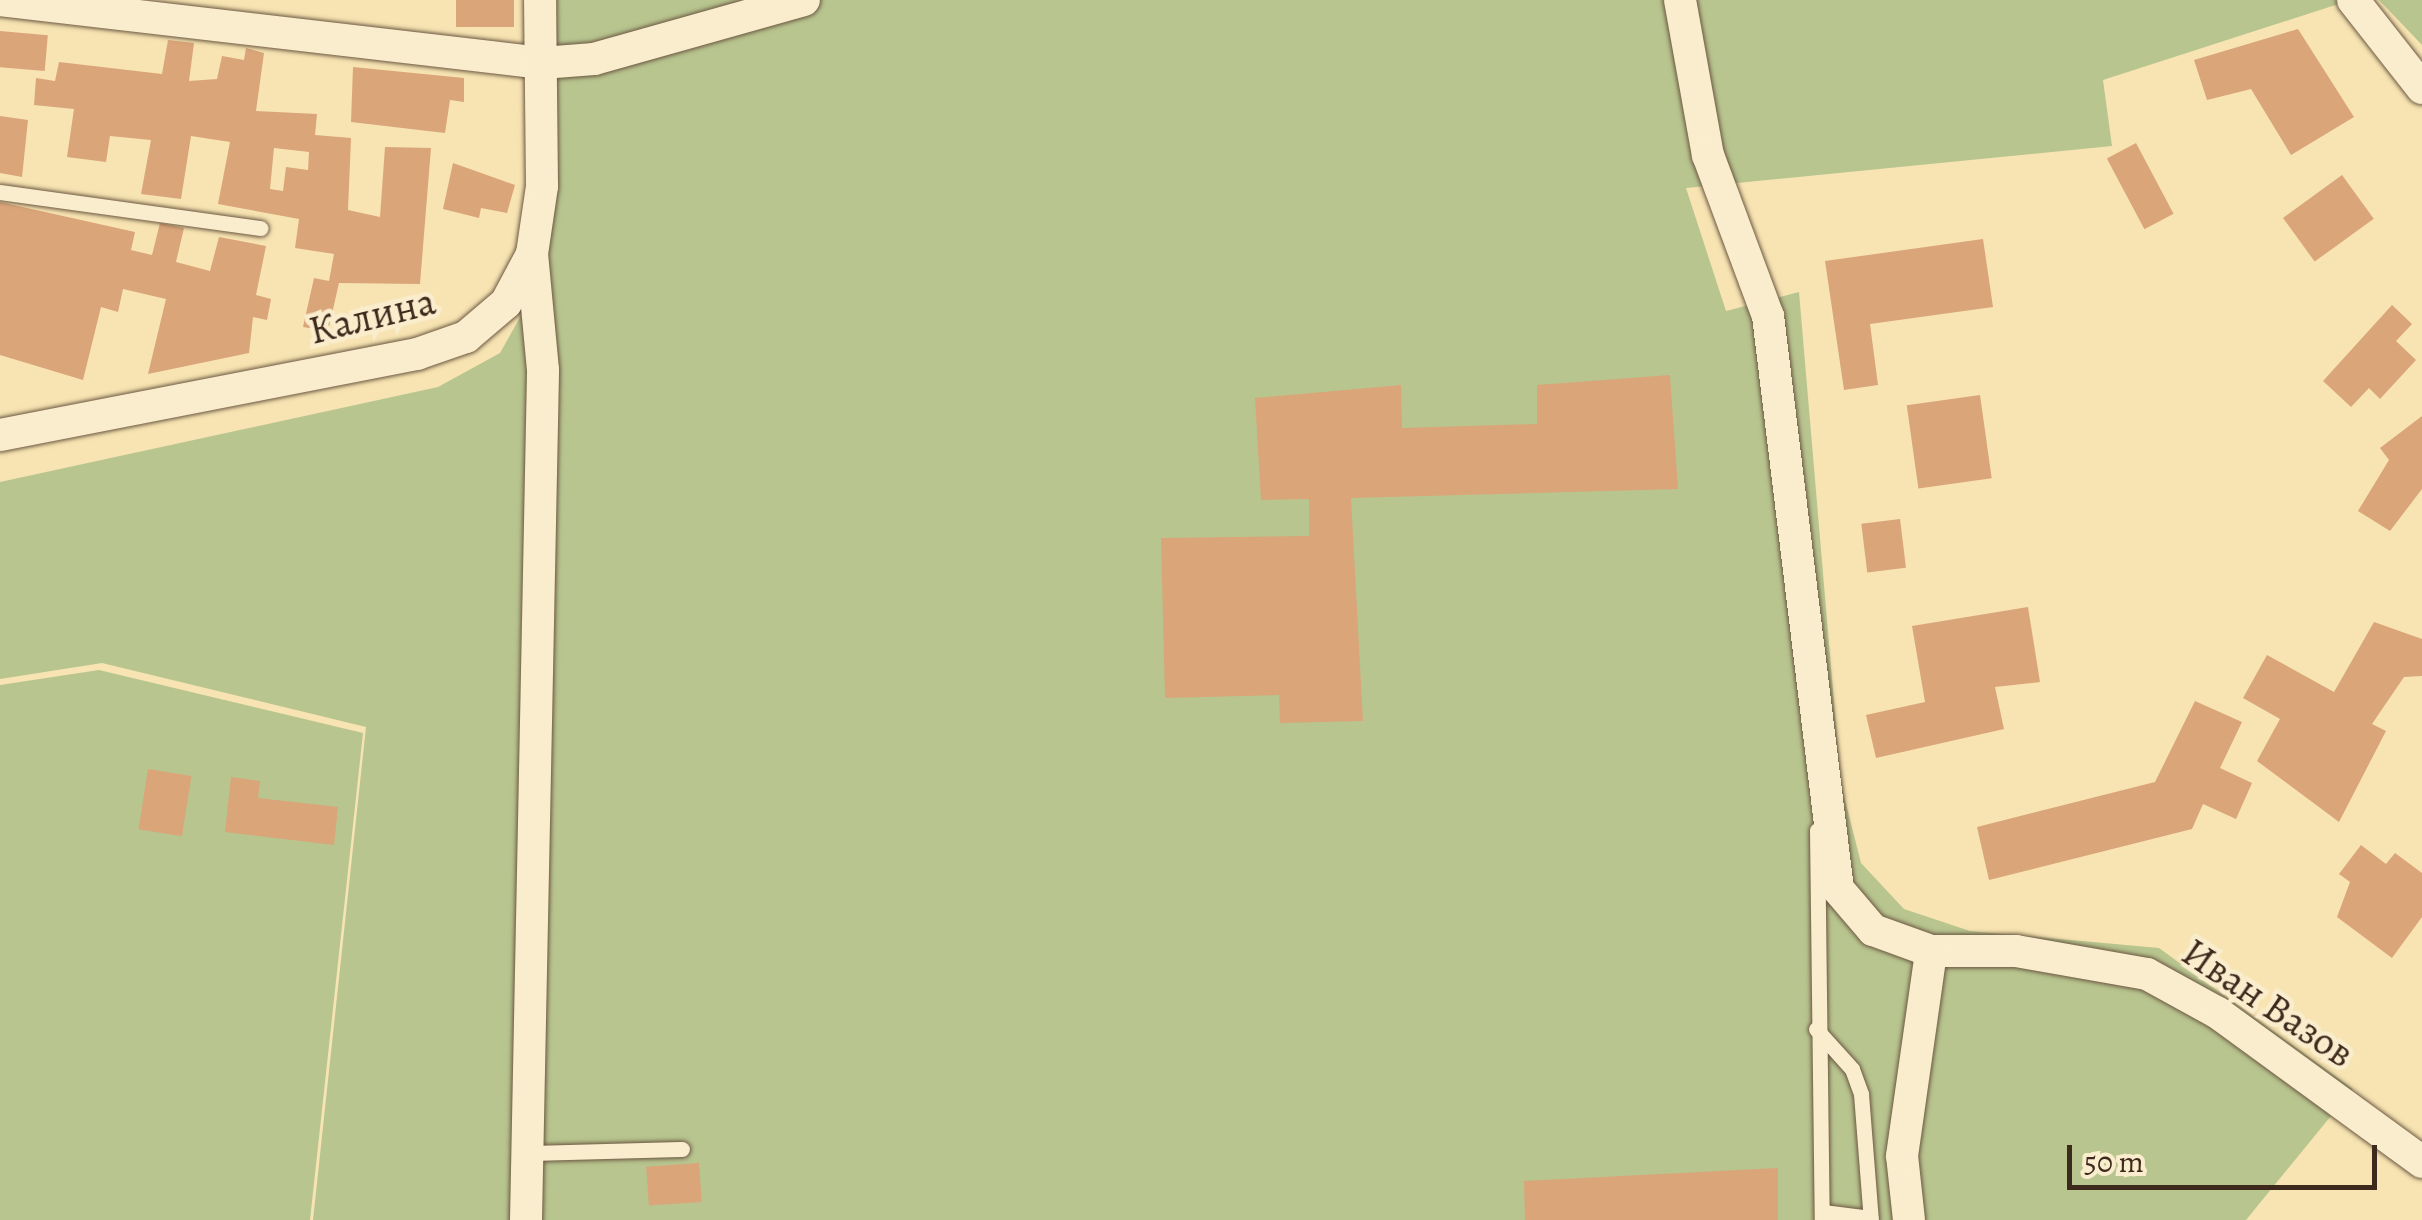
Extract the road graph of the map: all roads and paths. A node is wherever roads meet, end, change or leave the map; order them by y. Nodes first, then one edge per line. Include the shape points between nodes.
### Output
1 (0, 0) edge
2 (540, 0) edge
3 (804, 0) edge
4 (1680, 0) edge
5 (2354, 0) edge
6 (542, 62) junction
7 (2422, 88) edge
8 (0, 192) edge
9 (260, 228) dead end
10 (532, 254) junction
11 (0, 436) edge
12 (1817, 766) junction
13 (1931, 951) junction
14 (1816, 1029) junction
15 (1905, 1126) junction
16 (1866, 1128) junction
17 (682, 1149) dead end
18 (528, 1153) junction
19 (2422, 1162) edge
20 (1822, 1216) edge
21 (1871, 1219) edge
22 (526, 1220) edge
23 (1909, 1220) edge

1 - 6 street
2 - 6 street, Калина
3 - 6 street via 594,60
4 - 12 street via 1708,155 1768,316
5 - 7 street
6 - 10 street, Калина via 542,186
8 - 9 lane
10 - 11 street, Калина via 506,304 466,336 417,354
10 - 18 street via 543,370
12 - 13 street, Иван Вазов via 1838,889 1873,930
12 - 14 lane
13 - 15 street
13 - 19 street, Иван Вазов via 2016,951 2147,974 2218,1013
14 - 16 lane via 1852,1069
14 - 20 lane
15 - 16 lane
15 - 23 street
16 - 21 lane
17 - 18 lane
18 - 22 street
20 - 21 lane

